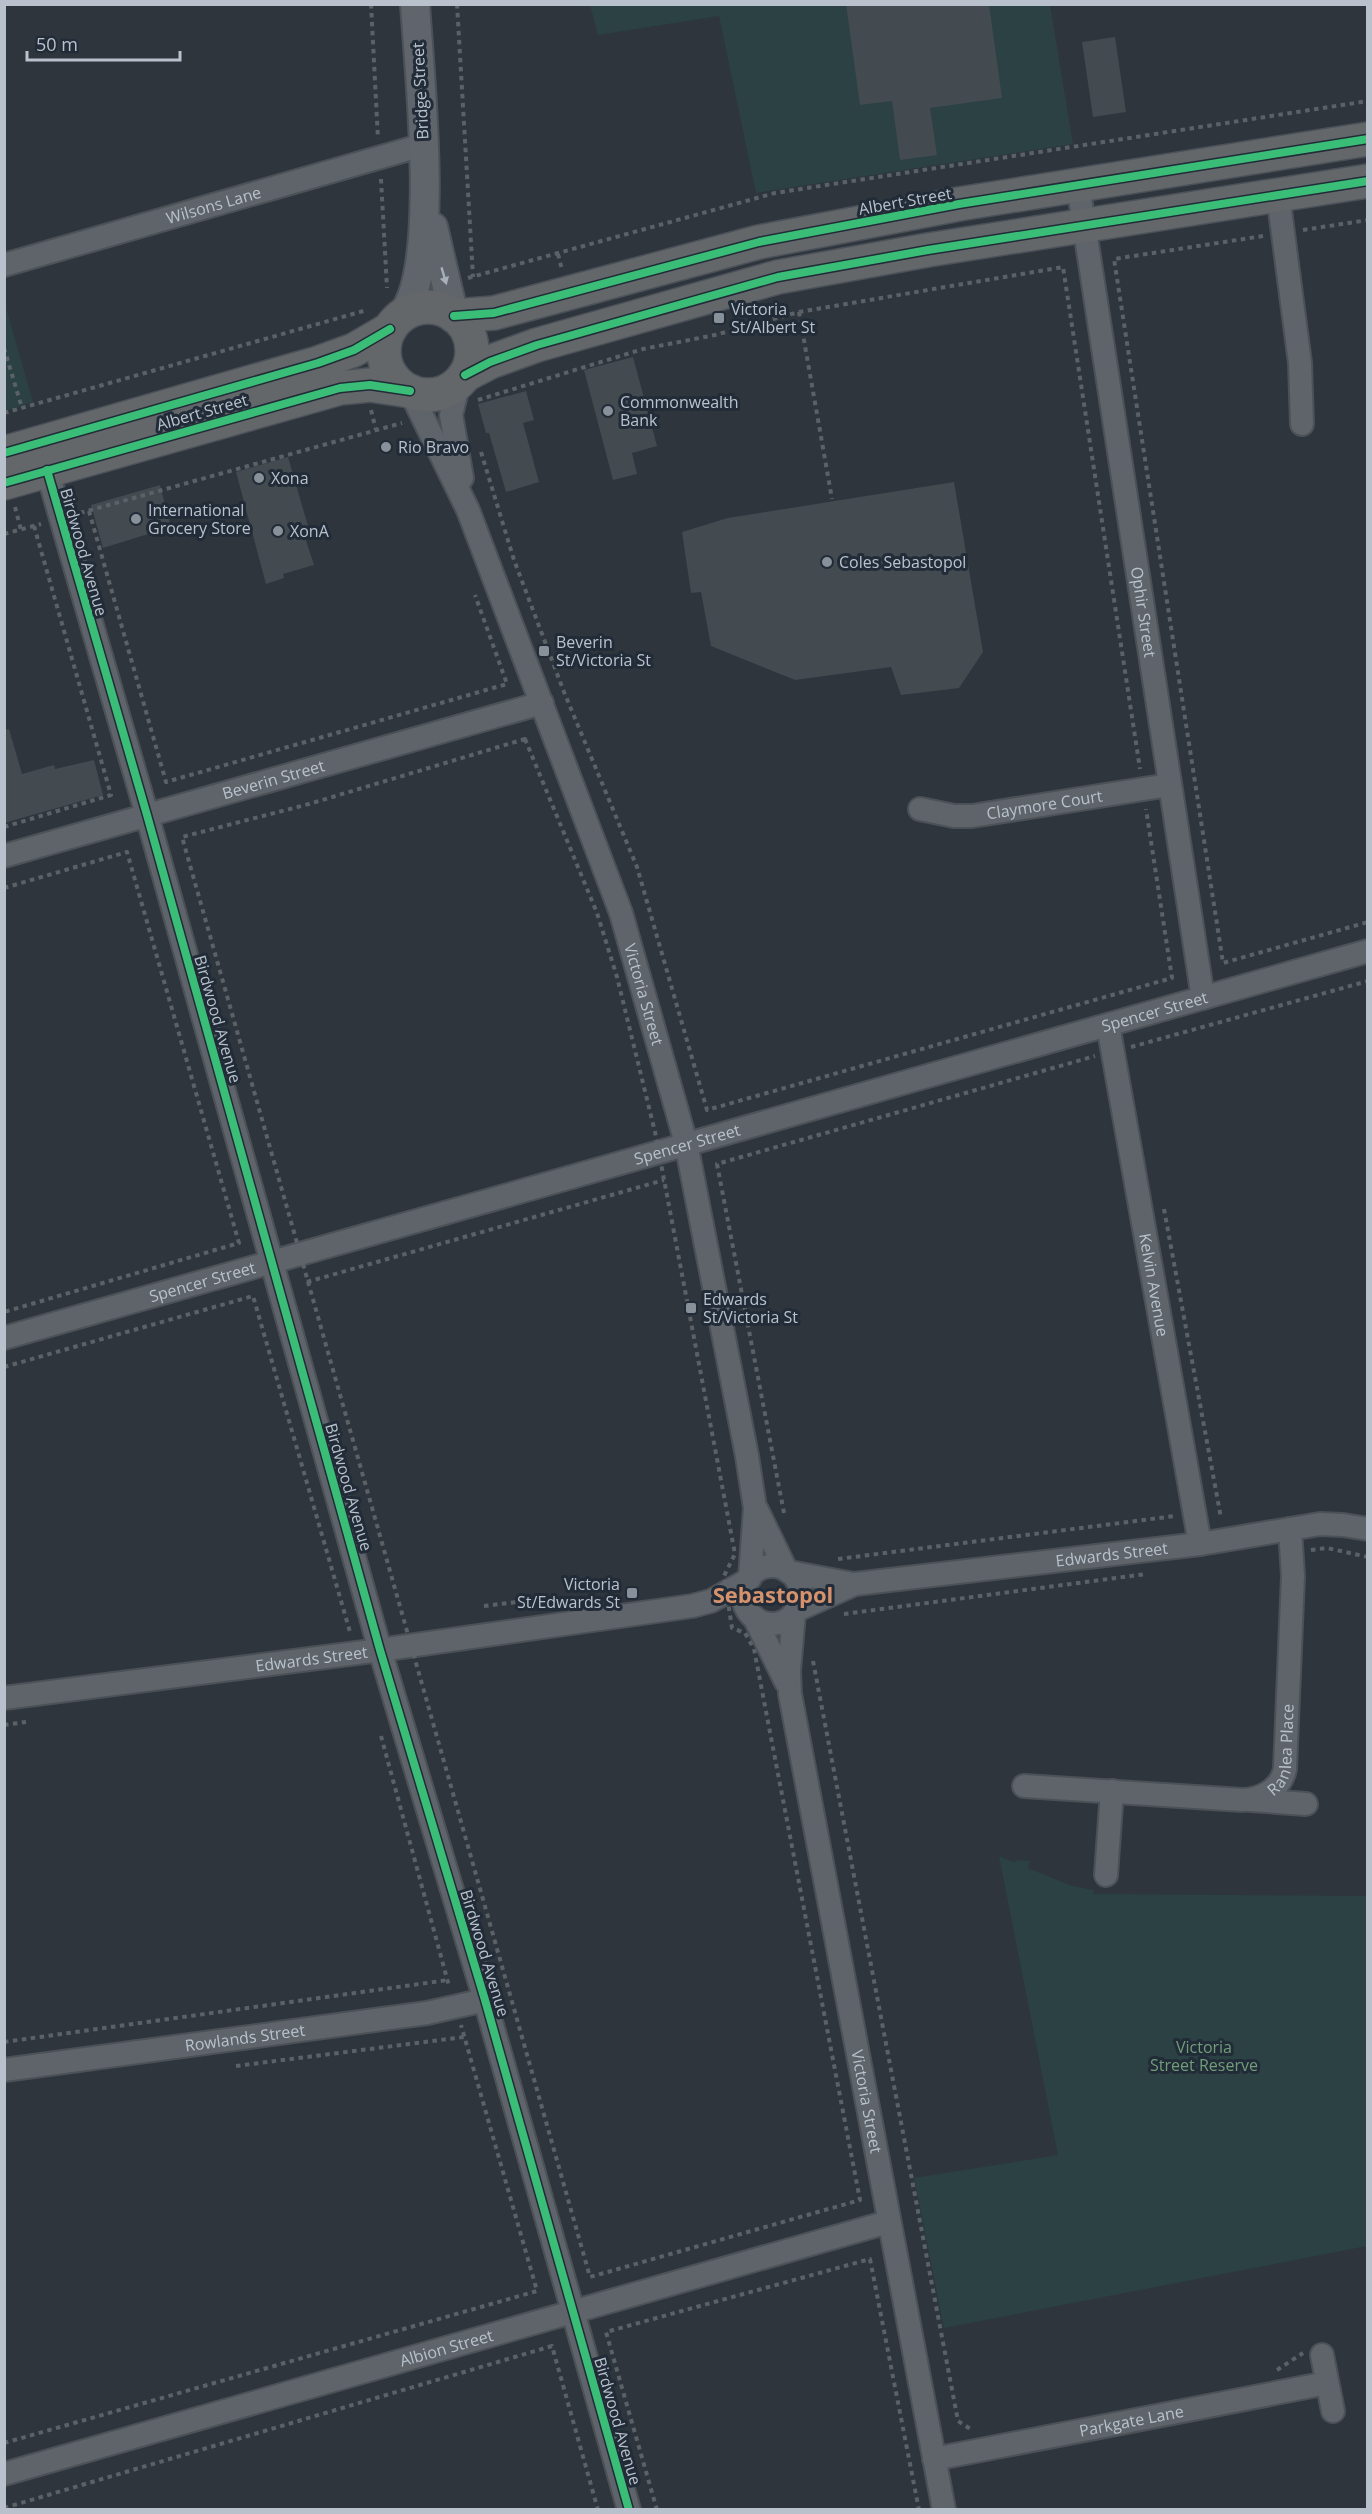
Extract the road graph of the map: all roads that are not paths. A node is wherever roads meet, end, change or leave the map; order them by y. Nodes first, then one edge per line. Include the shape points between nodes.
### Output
1 (415, 4) edge
2 (1368, 139) edge
3 (423, 145) junction
4 (424, 178) junction
5 (1368, 181) edge
6 (1078, 185) junction
7 (1278, 195) junction
8 (1083, 225) junction
9 (4, 265) edge
10 (389, 308) junction
11 (454, 316) junction
12 (459, 389) junction
13 (417, 405) junction
14 (1302, 424) dead end
15 (4, 453) edge
16 (47, 470) junction
17 (4, 483) edge
18 (468, 510) junction
19 (542, 703) junction
20 (1169, 785) junction
21 (920, 809) dead end
22 (147, 815) junction
23 (4, 856) edge
24 (1368, 951) edge
25 (1203, 998) junction
26 (1108, 1025) junction
27 (686, 1143) junction
28 (272, 1262) junction
29 (4, 1338) edge
30 (754, 1497) junction
31 (1290, 1529) junction
32 (1368, 1529) edge
33 (1200, 1544) junction
34 (787, 1571) junction
35 (749, 1579) junction
36 (855, 1584) junction
37 (728, 1602) junction
38 (796, 1612) junction
39 (753, 1616) junction
40 (380, 1650) junction
41 (790, 1694) junction
42 (4, 1698) edge
43 (1024, 1786) dead end
44 (1112, 1791) junction
45 (1242, 1800) junction
46 (1306, 1804) dead end
47 (1106, 1875) dead end
48 (485, 2000) junction
49 (4, 2070) edge
50 (888, 2222) junction
51 (573, 2312) junction
52 (1312, 2354) road end
53 (1327, 2383) junction
54 (1333, 2411) dead end
55 (934, 2458) junction
56 (4, 2474) edge
57 (629, 2510) edge
58 (944, 2510) edge

1 - 3 main road, Bridge Street
2 - 6 highway, Albert Street
3 - 4 main road, Bridge Street
3 - 9 street, Wilsons Lane
4 - 10 main road via 423,244 417,286 409,307
4 -> 11 main road via 437,249 459,279
5 - 7 highway
6 - 8 street, Ophir Street
6 - 11 highway, Albert Street via 759,242 494,313
7 - 8 highway
7 - 14 street via 1300,363
8 - 12 highway via 778,278 537,345
8 - 20 street, Ophir Street
10 - 11 highway via 423,307 445,310
10 - 13 highway via 386,365
10 - 15 highway, Albert Street via 354,350
11 - 12 highway via 470,339 471,357
12 - 13 highway via 431,395
12 - 18 street, Victoria Street
13 - 16 highway, Albert Street via 370,385 340,388
13 - 18 street, Victoria Street
16 - 17 highway, Albert Street
16 - 22 street, Birdwood Avenue
18 - 19 street, Victoria Street
19 - 22 street, Beverin Street
19 - 27 street, Victoria Street via 621,914
20 - 21 street, Claymore Court via 972,816
20 - 25 street, Ophir Street
22 - 23 street, Beverin Street
22 - 28 street, Birdwood Avenue
24 - 25 street, Spencer Street
25 - 26 street, Spencer Street
26 - 27 street, Spencer Street
26 - 33 street, Kelvin Avenue via 1124,1049
27 - 28 street, Spencer Street
27 - 30 street, Victoria Street
28 - 29 street, Spencer Street
28 - 40 street, Birdwood Avenue
30 - 34 street, Victoria Street via 762,1523
30 - 35 street, Victoria Street
31 - 32 street, Edwards Street via 1331,1524
31 - 33 street, Edwards Street
31 - 45 street, Ranlea Place via 1293,1576 1285,1768 1281,1780 1265,1796
33 - 36 street, Edwards Street
34 - 35 street via 768,1567
34 - 36 street, Edwards Street
34 - 38 street via 800,1590
35 - 37 street
35 - 39 street via 744,1600
36 - 38 street, Edwards Street
37 - 39 street, Edwards Street
37 - 40 street, Edwards Street
38 - 39 street via 775,1624
38 - 41 street, Victoria Street
39 - 41 street, Victoria Street via 778,1660
40 - 42 street, Edwards Street
40 - 48 street, Birdwood Avenue
41 - 50 street, Victoria Street
43 - 44 street, Ranlea Place
44 - 45 street, Ranlea Place
44 - 47 street
45 - 46 street
48 - 49 street, Rowlands Street
48 - 51 street, Birdwood Avenue
50 - 51 street, Albion Street
50 - 55 street, Victoria Street
51 - 56 street, Albion Street
51 - 57 street, Birdwood Avenue
52 - 53 street
53 - 54 street
53 - 55 street, Parkgate Lane
55 - 58 street, Victoria Street

